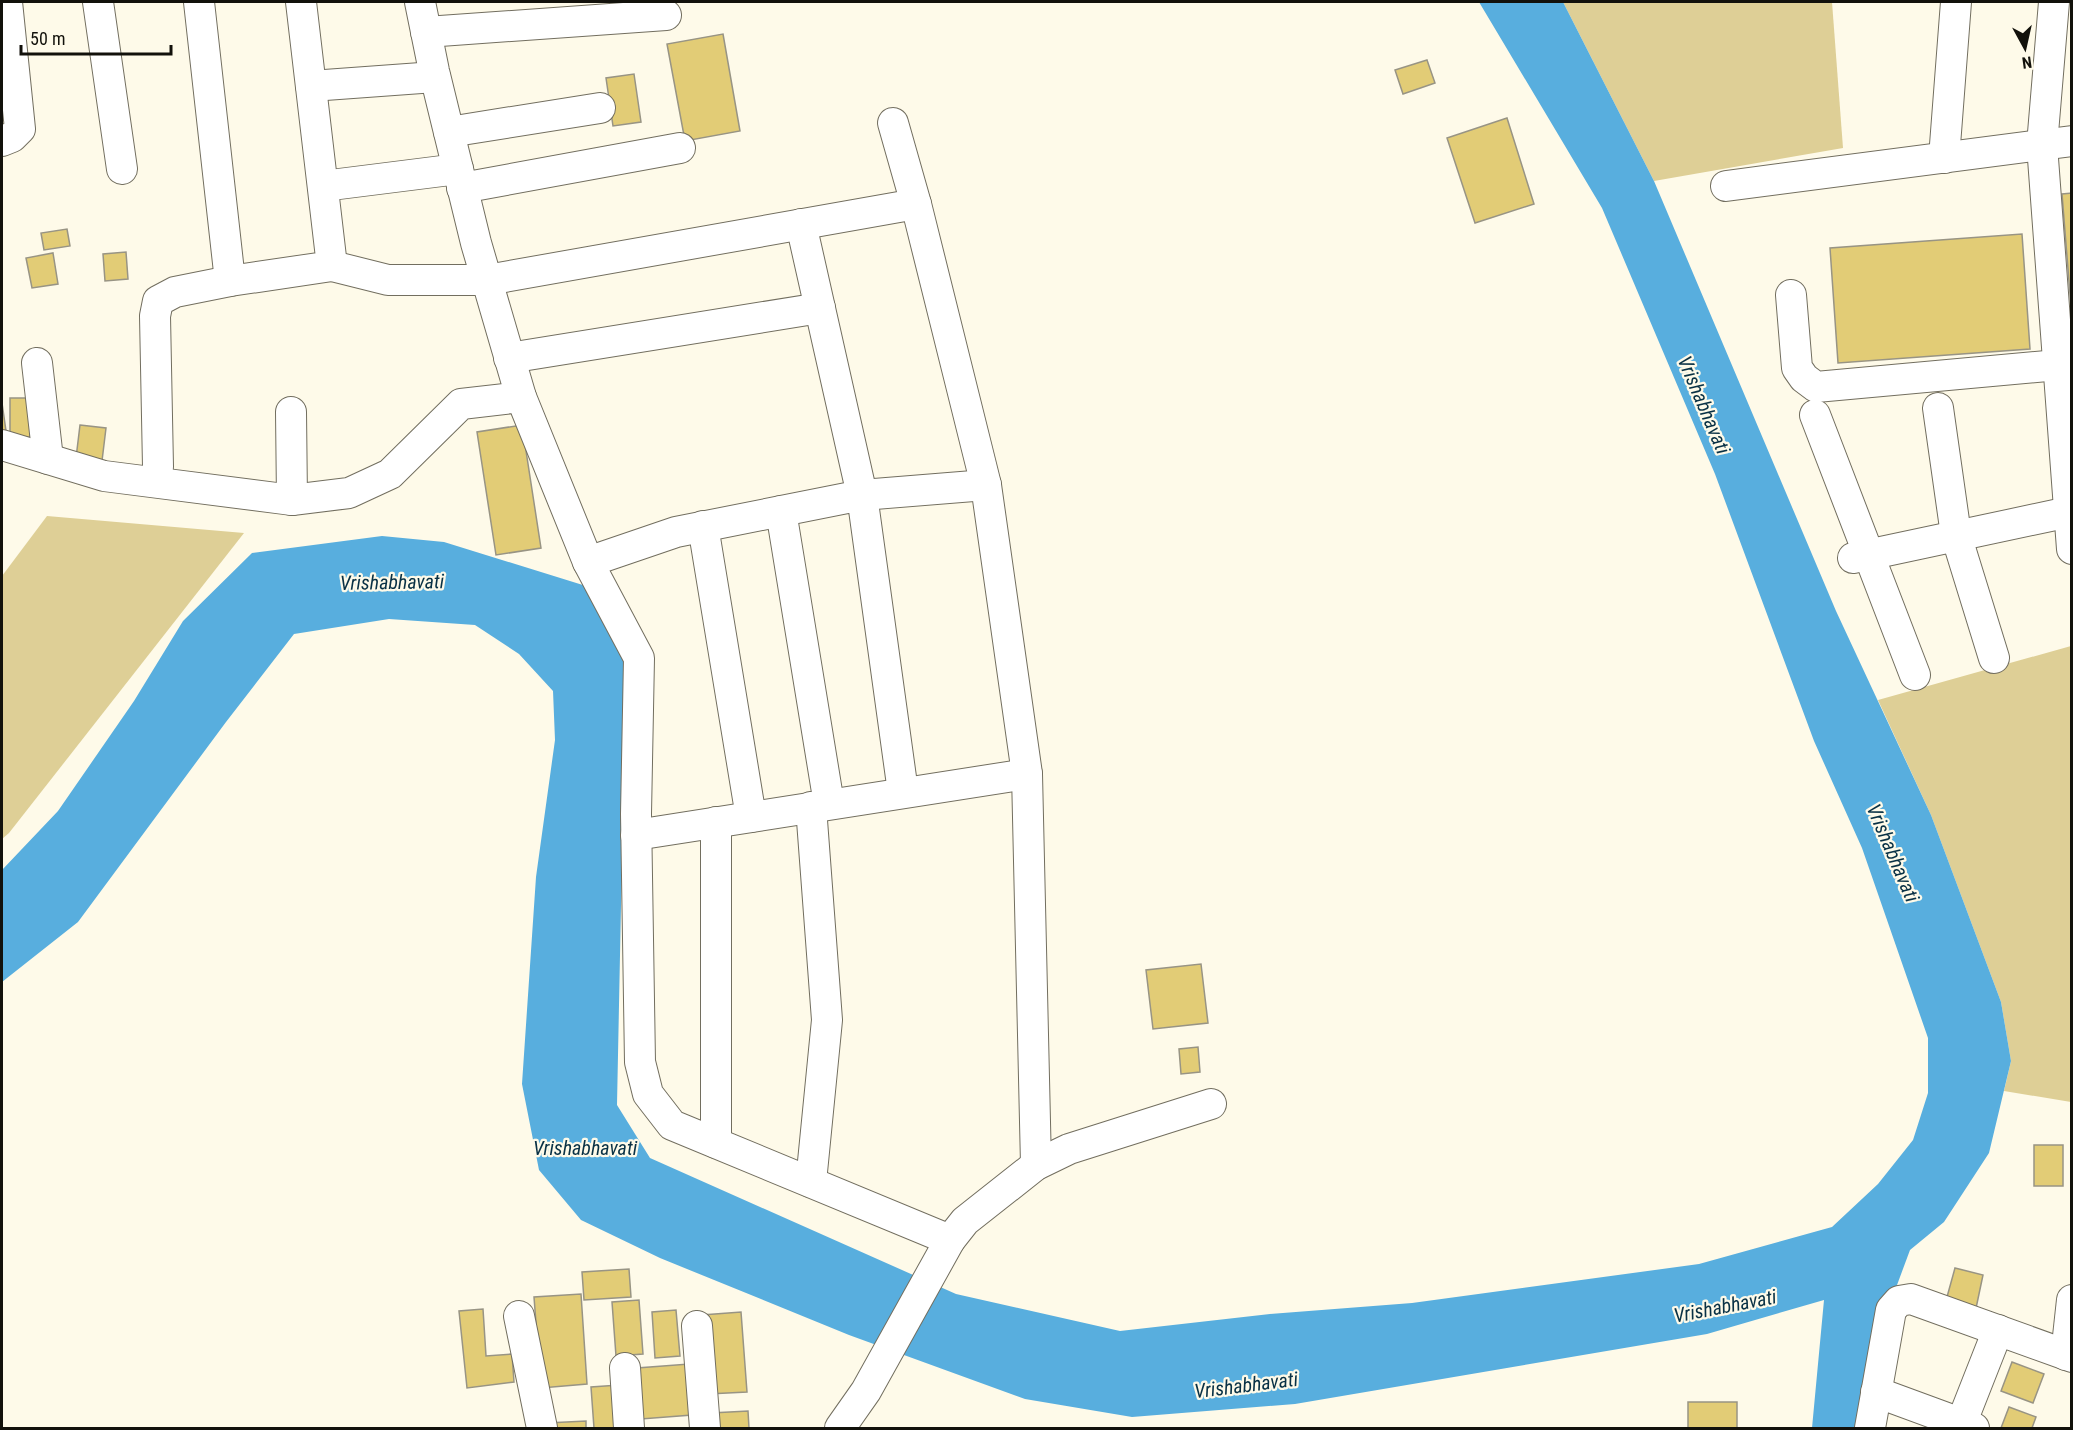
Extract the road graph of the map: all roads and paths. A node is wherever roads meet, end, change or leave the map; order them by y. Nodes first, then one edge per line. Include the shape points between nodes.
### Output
1 (8, 2) edge
2 (98, 2) edge
3 (199, 2) edge
4 (301, 2) edge
5 (420, 2) edge
6 (1956, 2) edge
7 (2054, 2) edge
8 (666, 15) dead end
9 (426, 32) junction
10 (6, 39) edge
11 (435, 77) junction
12 (311, 86) junction
13 (600, 108) dead end
14 (893, 123) dead end
15 (449, 132) junction
16 (2, 141) edge
17 (2072, 141) edge
18 (2042, 145) junction
19 (680, 148) dead end
20 (1944, 158) junction
21 (122, 170) dead end
22 (460, 178) junction
23 (323, 186) junction
24 (1726, 186) dead end
25 (916, 204) junction
26 (801, 224) junction
27 (332, 266) junction
28 (487, 280) junction
29 (230, 281) junction
30 (1791, 295) dead end
31 (820, 308) junction
32 (509, 358) junction
33 (37, 363) dead end
34 (2058, 365) junction
35 (521, 397) junction
36 (1938, 408) dead end
37 (291, 412) dead end
38 (1815, 415) dead end
39 (2, 445) edge
40 (48, 459) junction
41 (158, 467) dead end
42 (986, 485) junction
43 (862, 495) junction
44 (292, 500) junction
45 (781, 511) junction
46 (2069, 512) junction
47 (703, 526) junction
48 (1956, 536) junction
49 (2072, 549) edge
50 (1860, 556) junction
51 (588, 562) junction
52 (1994, 658) dead end
53 (1915, 675) dead end
54 (1027, 774) junction
55 (903, 792) junction
56 (820, 805) junction
57 (752, 817) junction
58 (716, 822) junction
59 (636, 835) junction
60 (1211, 1104) dead end
61 (716, 1143) junction
62 (1036, 1165) junction
63 (812, 1182) junction
64 (947, 1245) junction
65 (2072, 1300) edge
66 (519, 1316) dead end
67 (697, 1326) dead end
68 (1998, 1330) junction
69 (2069, 1356) edge
70 (625, 1368) dead end
71 (1876, 1392) junction
72 (1968, 1426) edge
73 (542, 1428) edge
74 (629, 1428) edge
75 (705, 1428) edge
76 (840, 1428) edge
77 (1870, 1428) edge

1 - 10 street
2 - 21 street
3 - 29 street
4 - 12 street
5 - 9 street
6 - 20 street
7 - 18 street
8 - 9 street
9 - 11 street
10 - 16 street via 20,129
11 - 12 street
11 - 15 street
12 - 23 street
13 - 15 street
14 - 25 street
15 - 22 street
17 - 18 street
18 - 20 street
18 - 34 street
19 - 22 street
20 - 24 street
22 - 23 street
22 - 28 street
23 - 27 street
25 - 26 street
25 - 42 street
26 - 28 street
26 - 31 street
27 - 28 street via 388,280
27 - 29 street
28 - 32 street
29 - 41 street via 175,292 158,301
30 - 34 street via 1797,368 1816,387
31 - 32 street
31 - 43 street
32 - 35 street
33 - 40 street
34 - 46 street
35 - 44 street via 461,404 390,474 349,493
35 - 51 street
36 - 48 street
37 - 44 street
38 - 50 street
39 - 40 street
40 - 44 street via 104,476
42 - 43 street
42 - 54 street
43 - 45 street
43 - 55 street
45 - 47 street
45 - 56 street
46 - 48 street
46 - 49 street
47 - 51 street via 676,531
47 - 57 street
48 - 50 street
48 - 52 street
50 - 53 street
51 - 59 street via 639,658
54 - 55 street
54 - 62 street
55 - 56 street
56 - 57 street
56 - 63 street via 826,1020
57 - 58 street
58 - 59 street
58 - 61 street
59 - 61 street via 640,1062 645,1083 648,1094 672,1125
60 - 62 street via 1069,1149
61 - 63 street
62 - 64 street via 965,1221
63 - 64 street
64 - 76 street via 866,1391
65 - 69 street
66 - 73 street
67 - 75 street
68 - 69 street
68 - 71 street via 1911,1299 1899,1301 1891,1310
68 - 72 street
70 - 74 street
71 - 72 street
71 - 77 street

